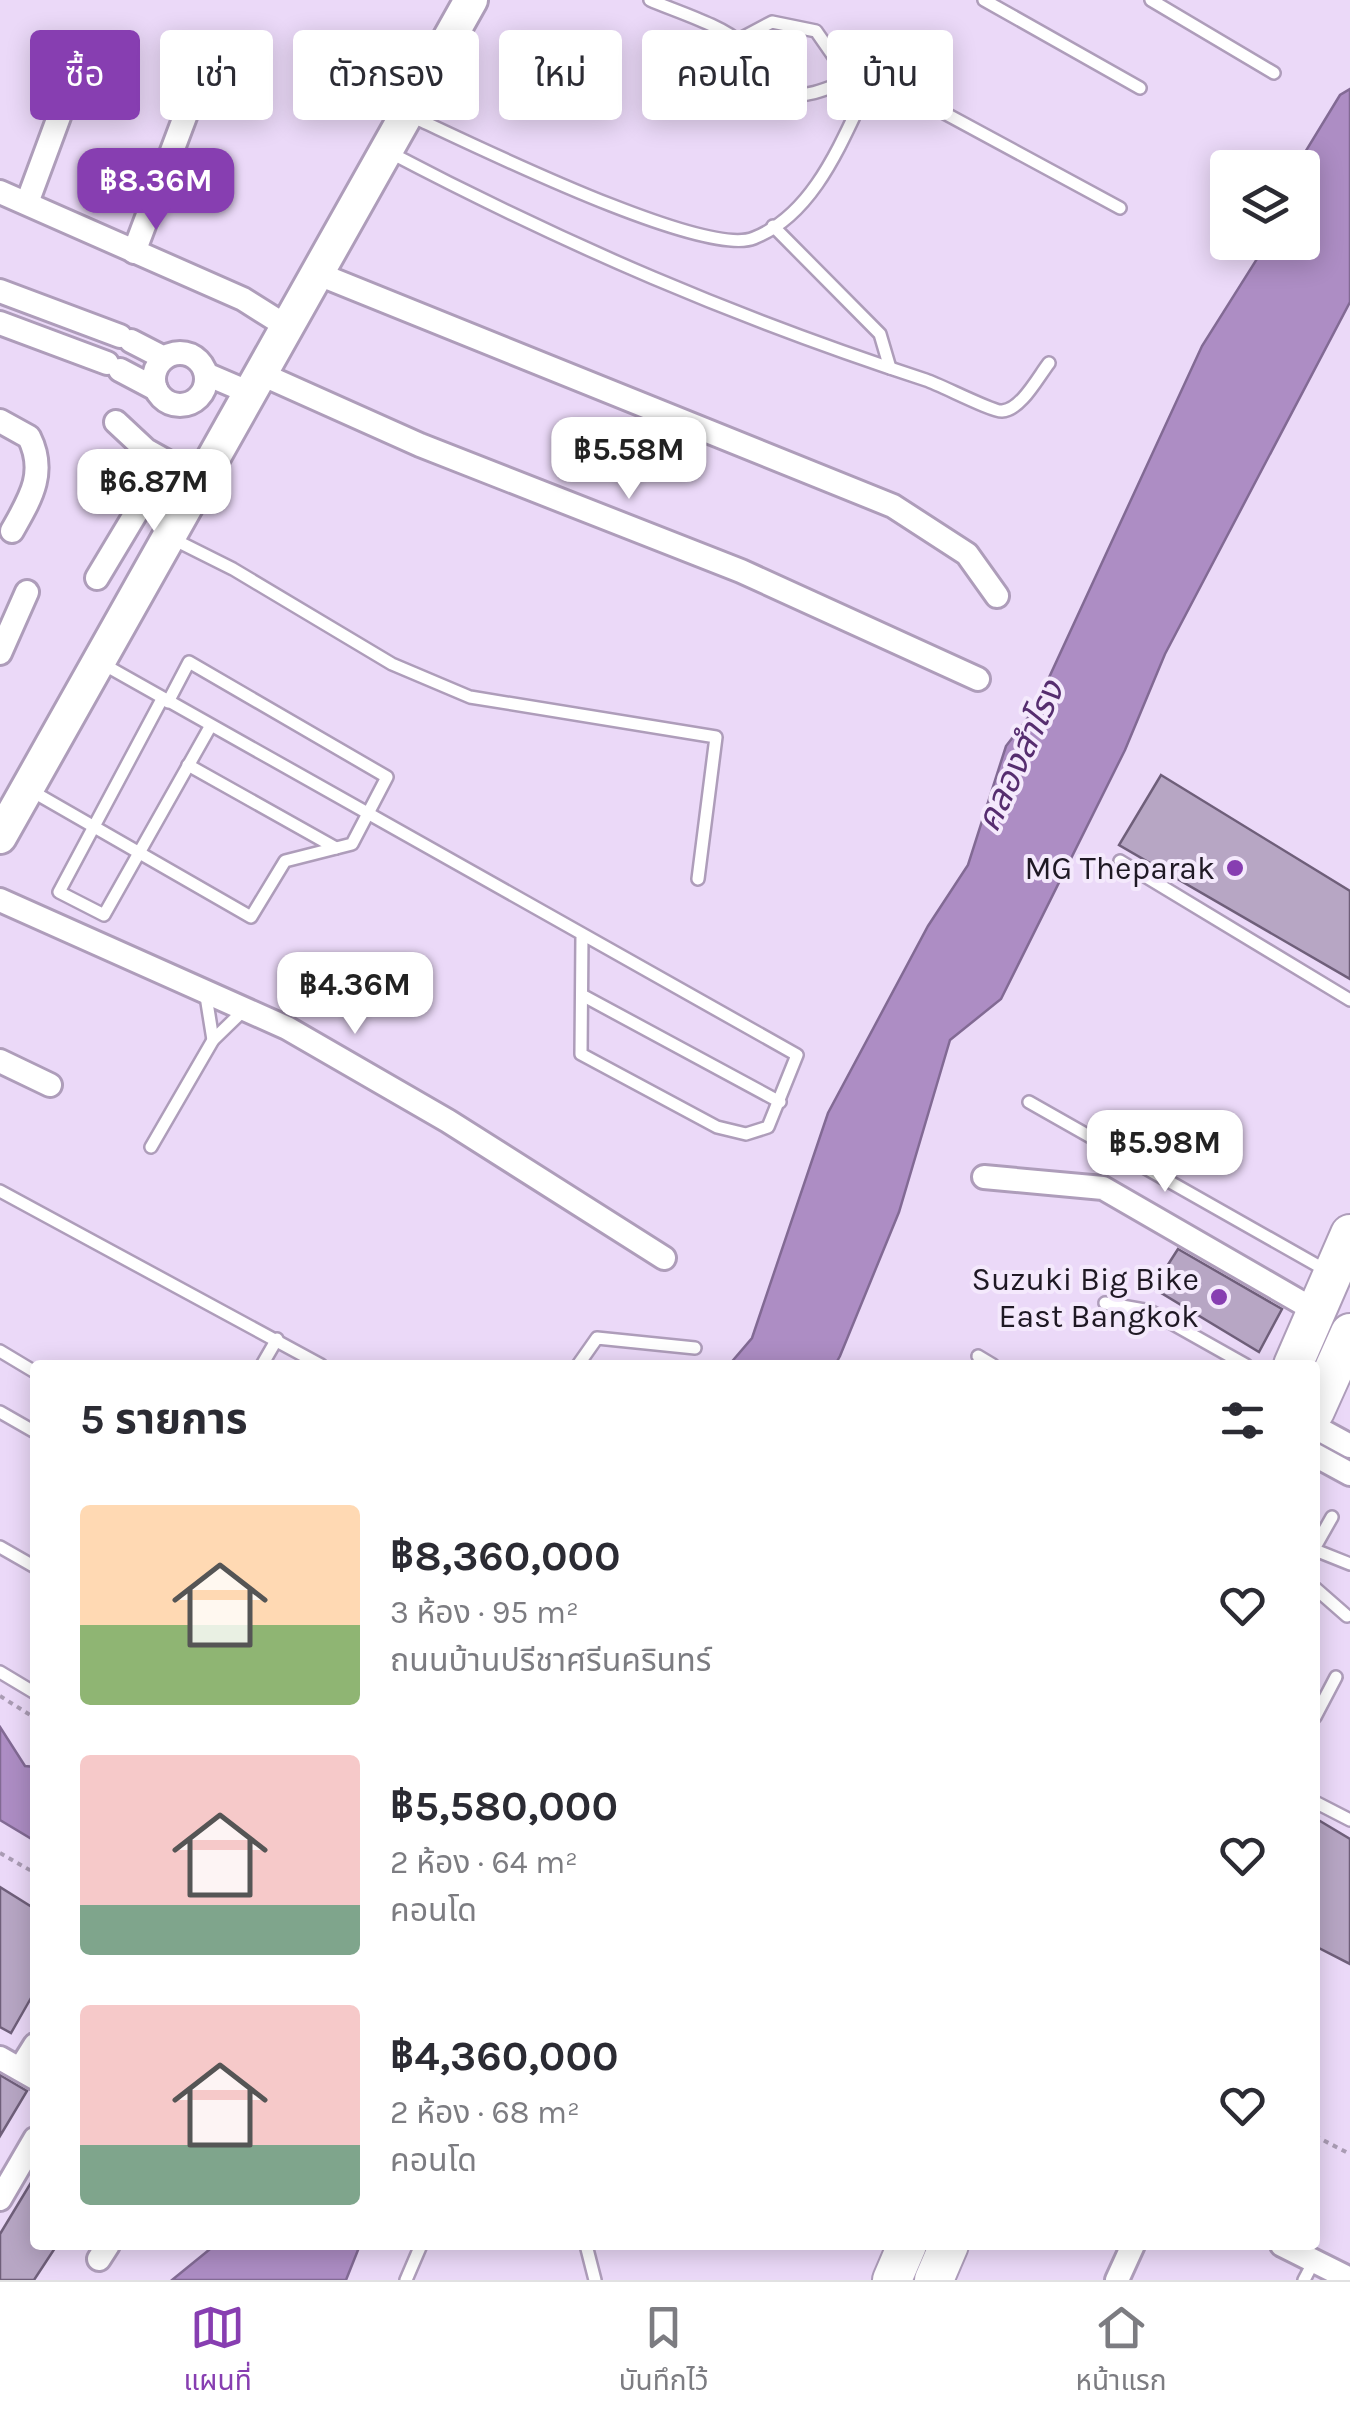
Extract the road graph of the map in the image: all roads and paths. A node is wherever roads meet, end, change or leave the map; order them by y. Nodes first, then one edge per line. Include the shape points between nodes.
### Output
1 (472, 0) edge
2 (650, 0) edge
3 (984, 0) edge
4 (1151, 0) edge
5 (455, 30) edge
6 (716, 30) edge
7 (757, 30) edge
8 (827, 46) edge
9 (1274, 73) dead end
10 (1140, 88) dead end
11 (953, 118) edge
12 (58, 120) edge
13 (184, 120) edge
14 (404, 120) edge
15 (420, 120) edge
16 (851, 120) edge
17 (387, 151) junction
18 (0, 192) edge
19 (27, 203) junction
20 (1120, 208) dead end
21 (774, 226) junction
22 (134, 252) junction
23 (316, 274) junction
24 (0, 292) edge
25 (0, 322) edge
26 (286, 326) junction
27 (164, 358) junction
28 (1049, 364) dead end
29 (890, 368) junction
30 (206, 374) junction
31 (254, 383) junction
32 (156, 388) junction
33 (192, 403) junction
34 (0, 421) edge
35 (116, 422) dead end
36 (229, 423) junction
37 (166, 463) junction
38 (198, 479) junction
39 (12, 531) dead end
40 (168, 536) junction
41 (96, 578) dead end
42 (27, 592) dead end
43 (997, 596) dead end
44 (0, 653) edge
45 (99, 662) junction
46 (978, 679) dead end
47 (165, 701) junction
48 (210, 727) junction
49 (188, 766) junction
50 (27, 788) junction
51 (369, 816) junction
52 (94, 828) junction
53 (0, 837) edge
54 (336, 848) junction
55 (137, 854) junction
56 (1120, 862) dead end
57 (698, 879) dead end
58 (0, 900) edge
59 (582, 935) junction
60 (204, 988) junction
61 (582, 994) junction
62 (1350, 1000) edge
63 (245, 1008) junction
64 (214, 1040) junction
65 (0, 1060) edge
66 (50, 1085) dead end
67 (780, 1102) junction
68 (1029, 1102) dead end
69 (152, 1147) dead end
70 (984, 1177) dead end
71 (0, 1191) edge
72 (1350, 1234) edge
73 (664, 1258) dead end
74 (1332, 1274) junction
75 (1106, 1303) dead end
76 (1316, 1311) junction
77 (1350, 1334) edge
78 (277, 1339) junction
79 (695, 1348) dead end
80 (0, 1351) edge
81 (978, 1356) dead end
82 (265, 1360) edge
83 (313, 1360) edge
84 (582, 1360) edge
85 (985, 1360) edge
86 (1237, 1360) edge
87 (1295, 1360) edge
88 (30, 1369) edge
89 (1320, 1400) edge
90 (0, 1412) edge
91 (30, 1429) edge
92 (1320, 1430) edge
93 (1350, 1446) edge
94 (1320, 1459) edge
95 (1350, 1474) edge
96 (1332, 1517) dead end
97 (1320, 1539) edge
98 (0, 1547) edge
99 (1320, 1550) edge
100 (30, 1564) edge
101 (1350, 1564) edge
102 (1320, 1592) edge
103 (1348, 1616) dead end
104 (0, 1672) edge
105 (1336, 1677) dead end
106 (30, 1690) edge
107 (0, 1696) edge
108 (1320, 1707) edge
109 (30, 1715) edge
110 (1320, 1805) edge
111 (1350, 1820) edge
112 (0, 1853) edge
113 (30, 1871) edge
114 (1320, 2139) edge
115 (30, 2148) edge
116 (1350, 2154) edge
117 (0, 2199) edge
118 (419, 2250) edge
119 (587, 2250) edge
120 (906, 2250) edge
121 (947, 2250) edge
122 (1131, 2250) edge
123 (1287, 2250) edge
124 (1309, 2270) edge
125 (1350, 2279) edge
126 (406, 2280) edge
127 (595, 2280) edge
128 (892, 2280) edge
129 (934, 2280) edge
130 (1116, 2280) edge

1 - 5 main road
2 - 6 lane
3 - 10 lane
4 - 9 lane
7 - 8 lane via 772,22 816,30
11 - 20 lane
12 - 19 street
13 - 22 street
14 - 17 main road
15 - 21 lane via 655,220 730,241 753,239
16 - 21 lane via 821,180
17 - 23 main road
17 - 29 lane via 656,283
18 - 19 street
19 - 22 street
21 - 29 lane via 880,334
22 - 26 street via 243,299
23 - 26 main road
23 - 43 street via 879,500 966,554
24 - 27 street
25 - 32 street
26 - 31 main road
27 - 30 street via 190,355
27 - 32 street via 155,371
28 - 29 lane via 1015,407 1002,411
30 - 31 street
30 - 33 street via 202,394
31 - 36 main road
31 - 46 street via 741,571
32 - 33 street via 167,402
33 - 36 street
34 - 39 street via 29,437 38,464 31,498
35 - 37 street
36 - 38 main road
37 - 38 street
37 - 41 street
38 - 40 main road
40 - 45 main road
40 - 57 lane via 392,664 470,697 716,736
42 - 44 street
45 - 47 lane
45 - 50 main road
47 - 48 lane
47 - 51 lane via 189,662 388,776
47 - 52 lane
48 - 49 lane
48 - 51 lane
49 - 54 lane
49 - 55 lane
50 - 52 lane
50 - 53 main road
51 - 54 lane via 352,844
51 - 59 lane
52 - 55 lane
52 - 55 lane via 60,892 104,915
54 - 55 lane via 286,861 251,917
56 - 62 lane
58 - 60 street
59 - 61 lane
59 - 67 lane via 798,1055
60 - 63 street
60 - 64 lane
61 - 67 lane
61 - 67 lane via 581,1054 717,1128 746,1134 768,1128
63 - 64 lane
63 - 73 street via 448,1121
64 - 69 lane
65 - 66 street
68 - 74 lane
70 - 76 street via 1103,1188
71 - 78 lane
72 - 74 main road
74 - 76 main road
75 - 86 lane via 1150,1310
76 - 87 main road
77 - 89 main road
78 - 82 lane
78 - 83 lane
79 - 84 lane via 597,1338
80 - 88 lane
81 - 85 lane
90 - 91 lane
92 - 93 street
94 - 95 street
96 - 97 lane
98 - 100 lane
99 - 101 lane
102 - 103 lane
104 - 106 lane
105 - 108 lane
107 - 109 path
110 - 111 lane
112 - 113 path
114 - 116 path
115 - 117 street
118 - 126 lane
119 - 127 lane
120 - 128 main road
121 - 129 main road
122 - 130 street
123 - 124 street
124 - 125 street

